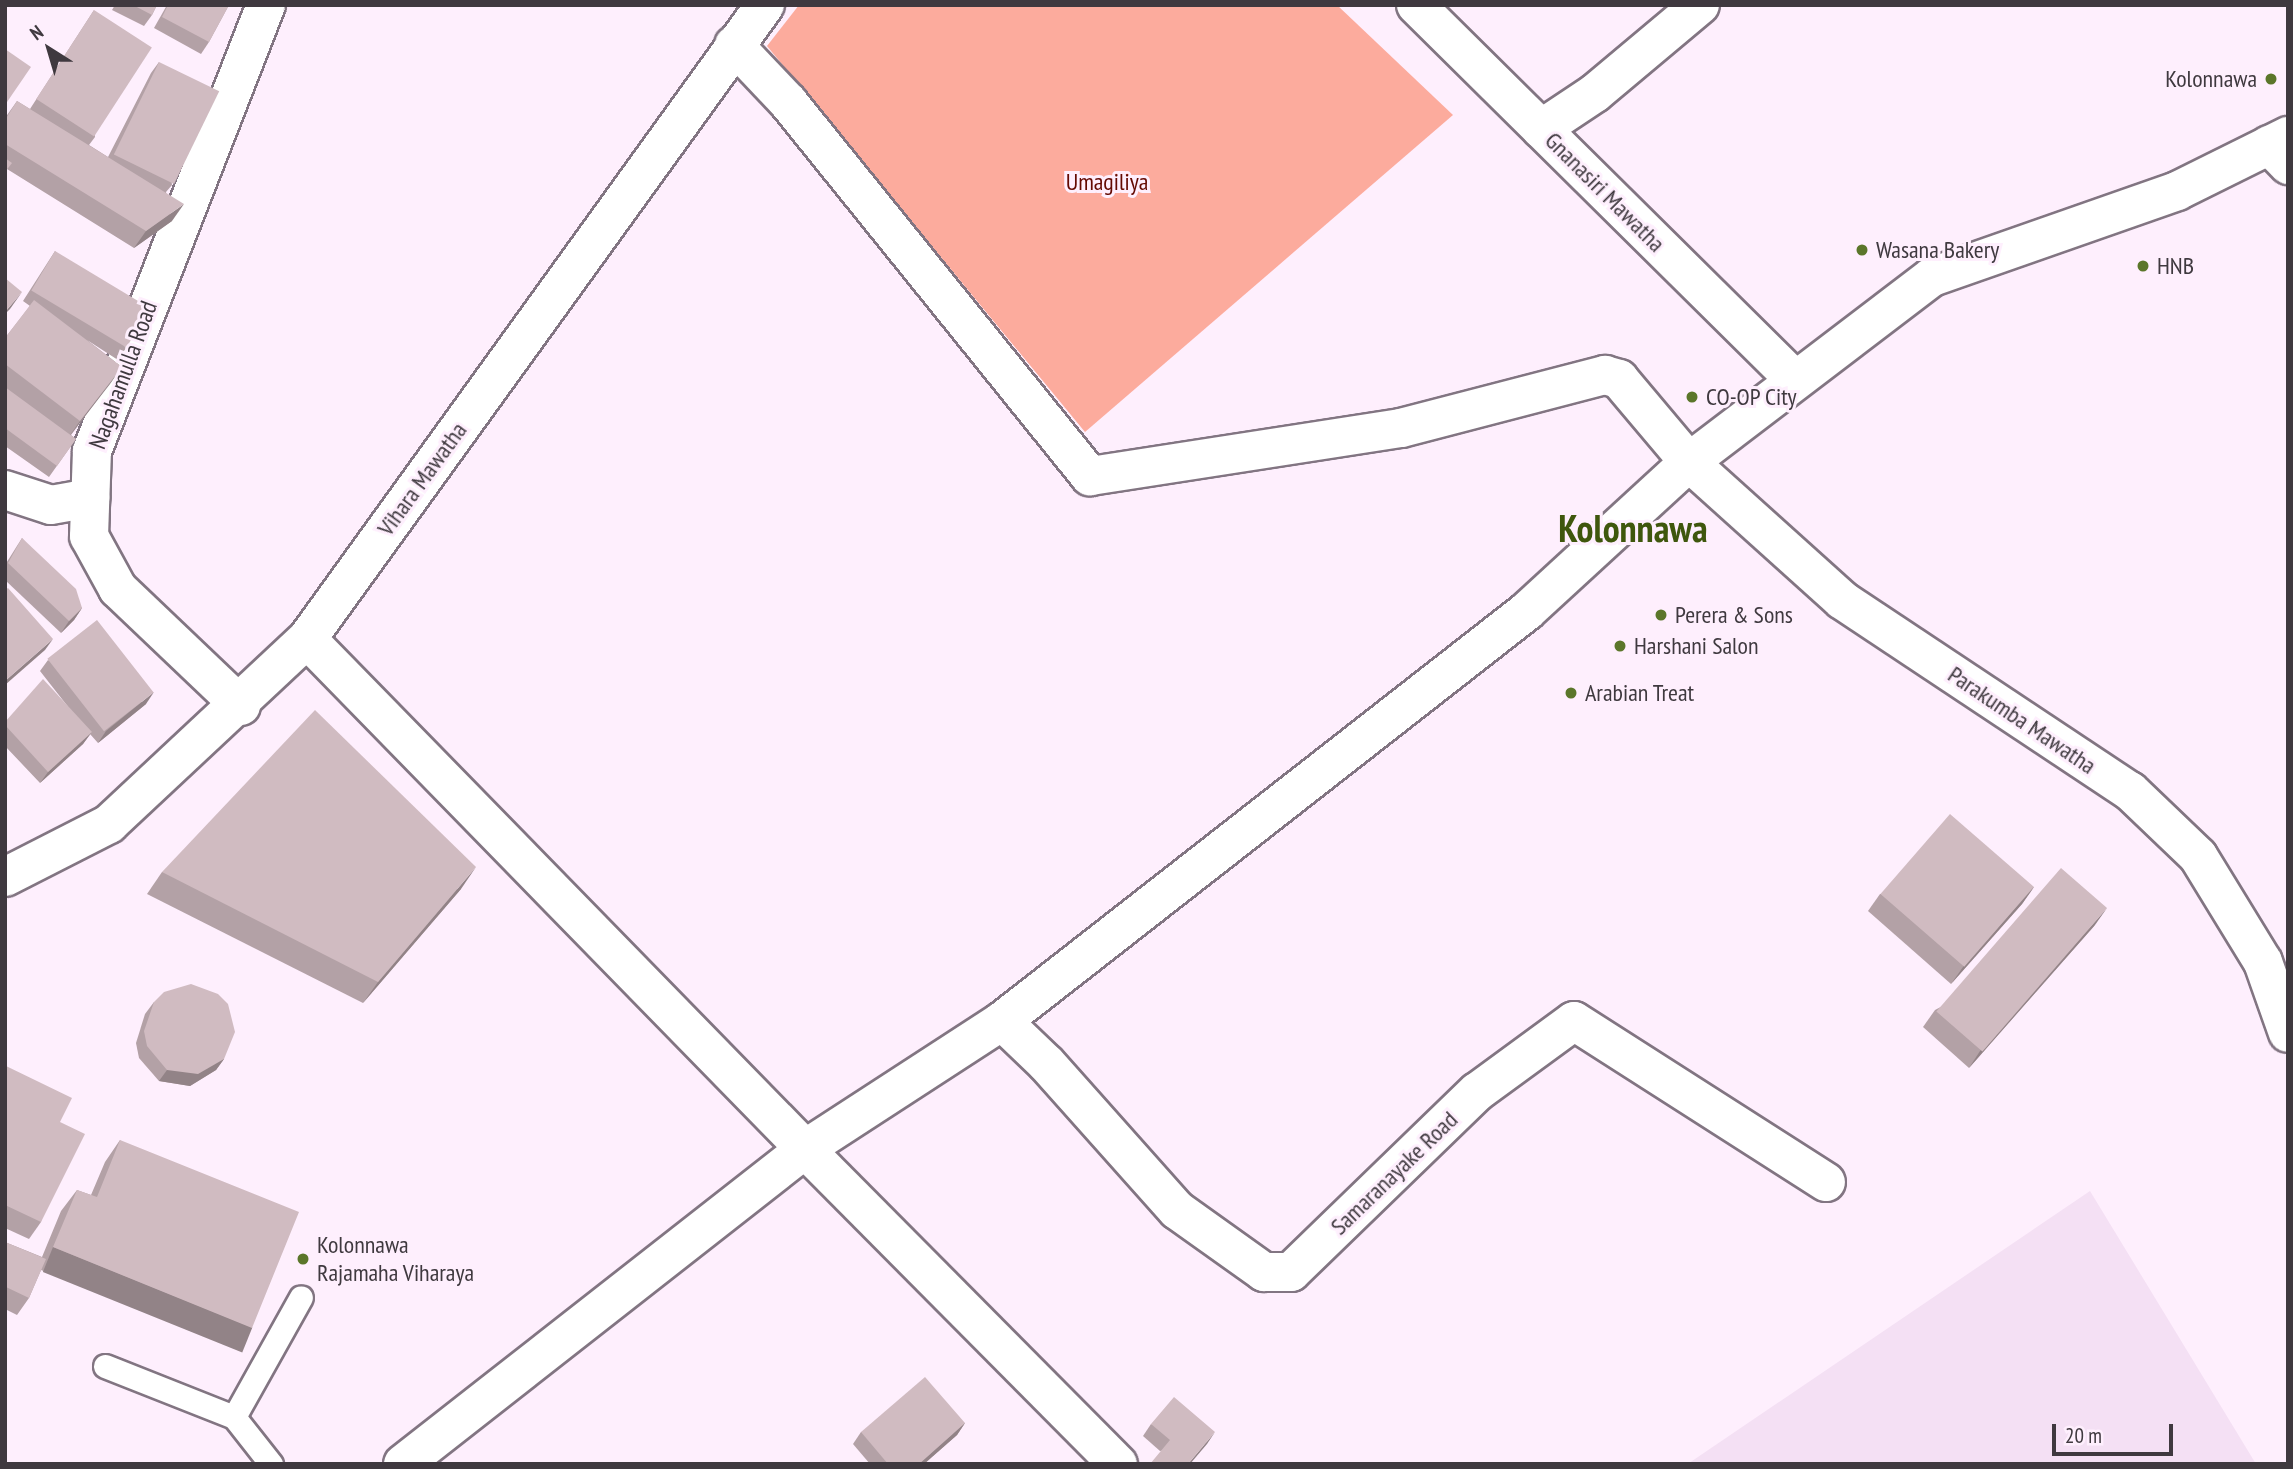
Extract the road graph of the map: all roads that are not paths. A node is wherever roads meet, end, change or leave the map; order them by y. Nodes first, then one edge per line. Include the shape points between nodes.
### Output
1 (266, 5) edge
2 (765, 5) edge
3 (1416, 5) edge
4 (1700, 5) edge
5 (734, 45) junction
6 (1541, 129) junction
7 (2282, 149) edge
8 (1793, 378) junction
9 (1689, 462) junction
10 (5, 490) edge
11 (90, 498) junction
12 (307, 639) junction
13 (241, 706) junction
14 (5, 877) edge
15 (1002, 1021) junction
16 (2288, 1032) edge
17 (805, 1149) junction
18 (1826, 1182) dead end
19 (301, 1297) dead end
20 (105, 1366) dead end
21 (234, 1417) junction
22 (271, 1464) edge
23 (403, 1464) edge
24 (1118, 1464) edge

1 - 11 street, Nagahamulla Road via 92,451
2 - 5 street, Vihara Mawatha
3 - 6 street, Gnanasiri Mawatha
4 - 6 street via 1595,93
5 - 9 street, Parakumba Mawatha via 788,102 1090,476 1401,428 1605,375 1619,379
5 - 12 street, Vihara Mawatha
6 - 8 street, Gnanasiri Mawatha
7 - 8 street via 1932,277
8 - 9 street
9 - 15 street via 1527,611
9 - 16 street, Parakumba Mawatha via 1842,600 2130,791 2198,856 2263,961
10 - 11 street via 51,505
11 - 13 street, Nagahamulla Road via 89,536 118,589
12 - 13 street, Vihara Mawatha
12 - 17 street
13 - 14 street, Vihara Mawatha via 109,824
15 - 17 street
15 - 18 street, Samaranayake Road via 1046,1063 1177,1210 1264,1272 1291,1272 1477,1092 1574,1021
17 - 23 street
17 - 24 street
19 - 21 lane
20 - 21 lane
21 - 22 lane

